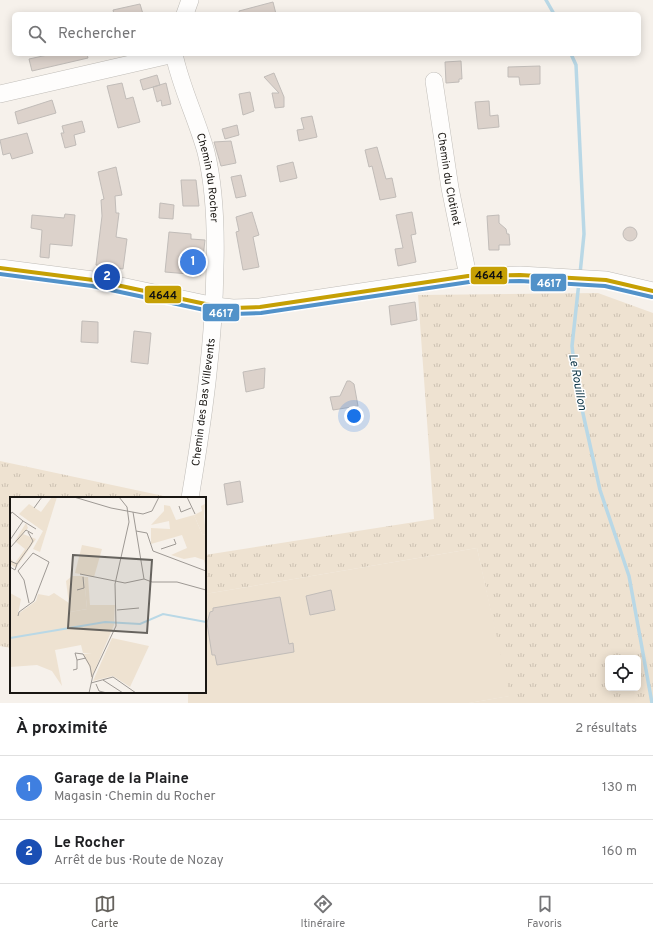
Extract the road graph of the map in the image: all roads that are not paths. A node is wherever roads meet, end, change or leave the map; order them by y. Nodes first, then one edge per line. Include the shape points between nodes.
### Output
1 (190, 0) edge
2 (186, 12) edge
3 (165, 56) edge
4 (174, 56) edge
5 (434, 81) dead end
6 (0, 94) edge
7 (0, 268) edge
8 (468, 276) junction
9 (653, 291) edge
10 (215, 306) junction
11 (190, 497) edge

1 - 2 street
3 - 6 street
4 - 10 street, Chemin du Rocher via 206,152 216,222
5 - 8 street, Chemin du Clotinet via 450,188
7 - 10 street via 93,280
8 - 9 street via 606,280
8 - 10 street via 260,307
10 - 11 street, Chemin des Bas Villevents via 207,385

